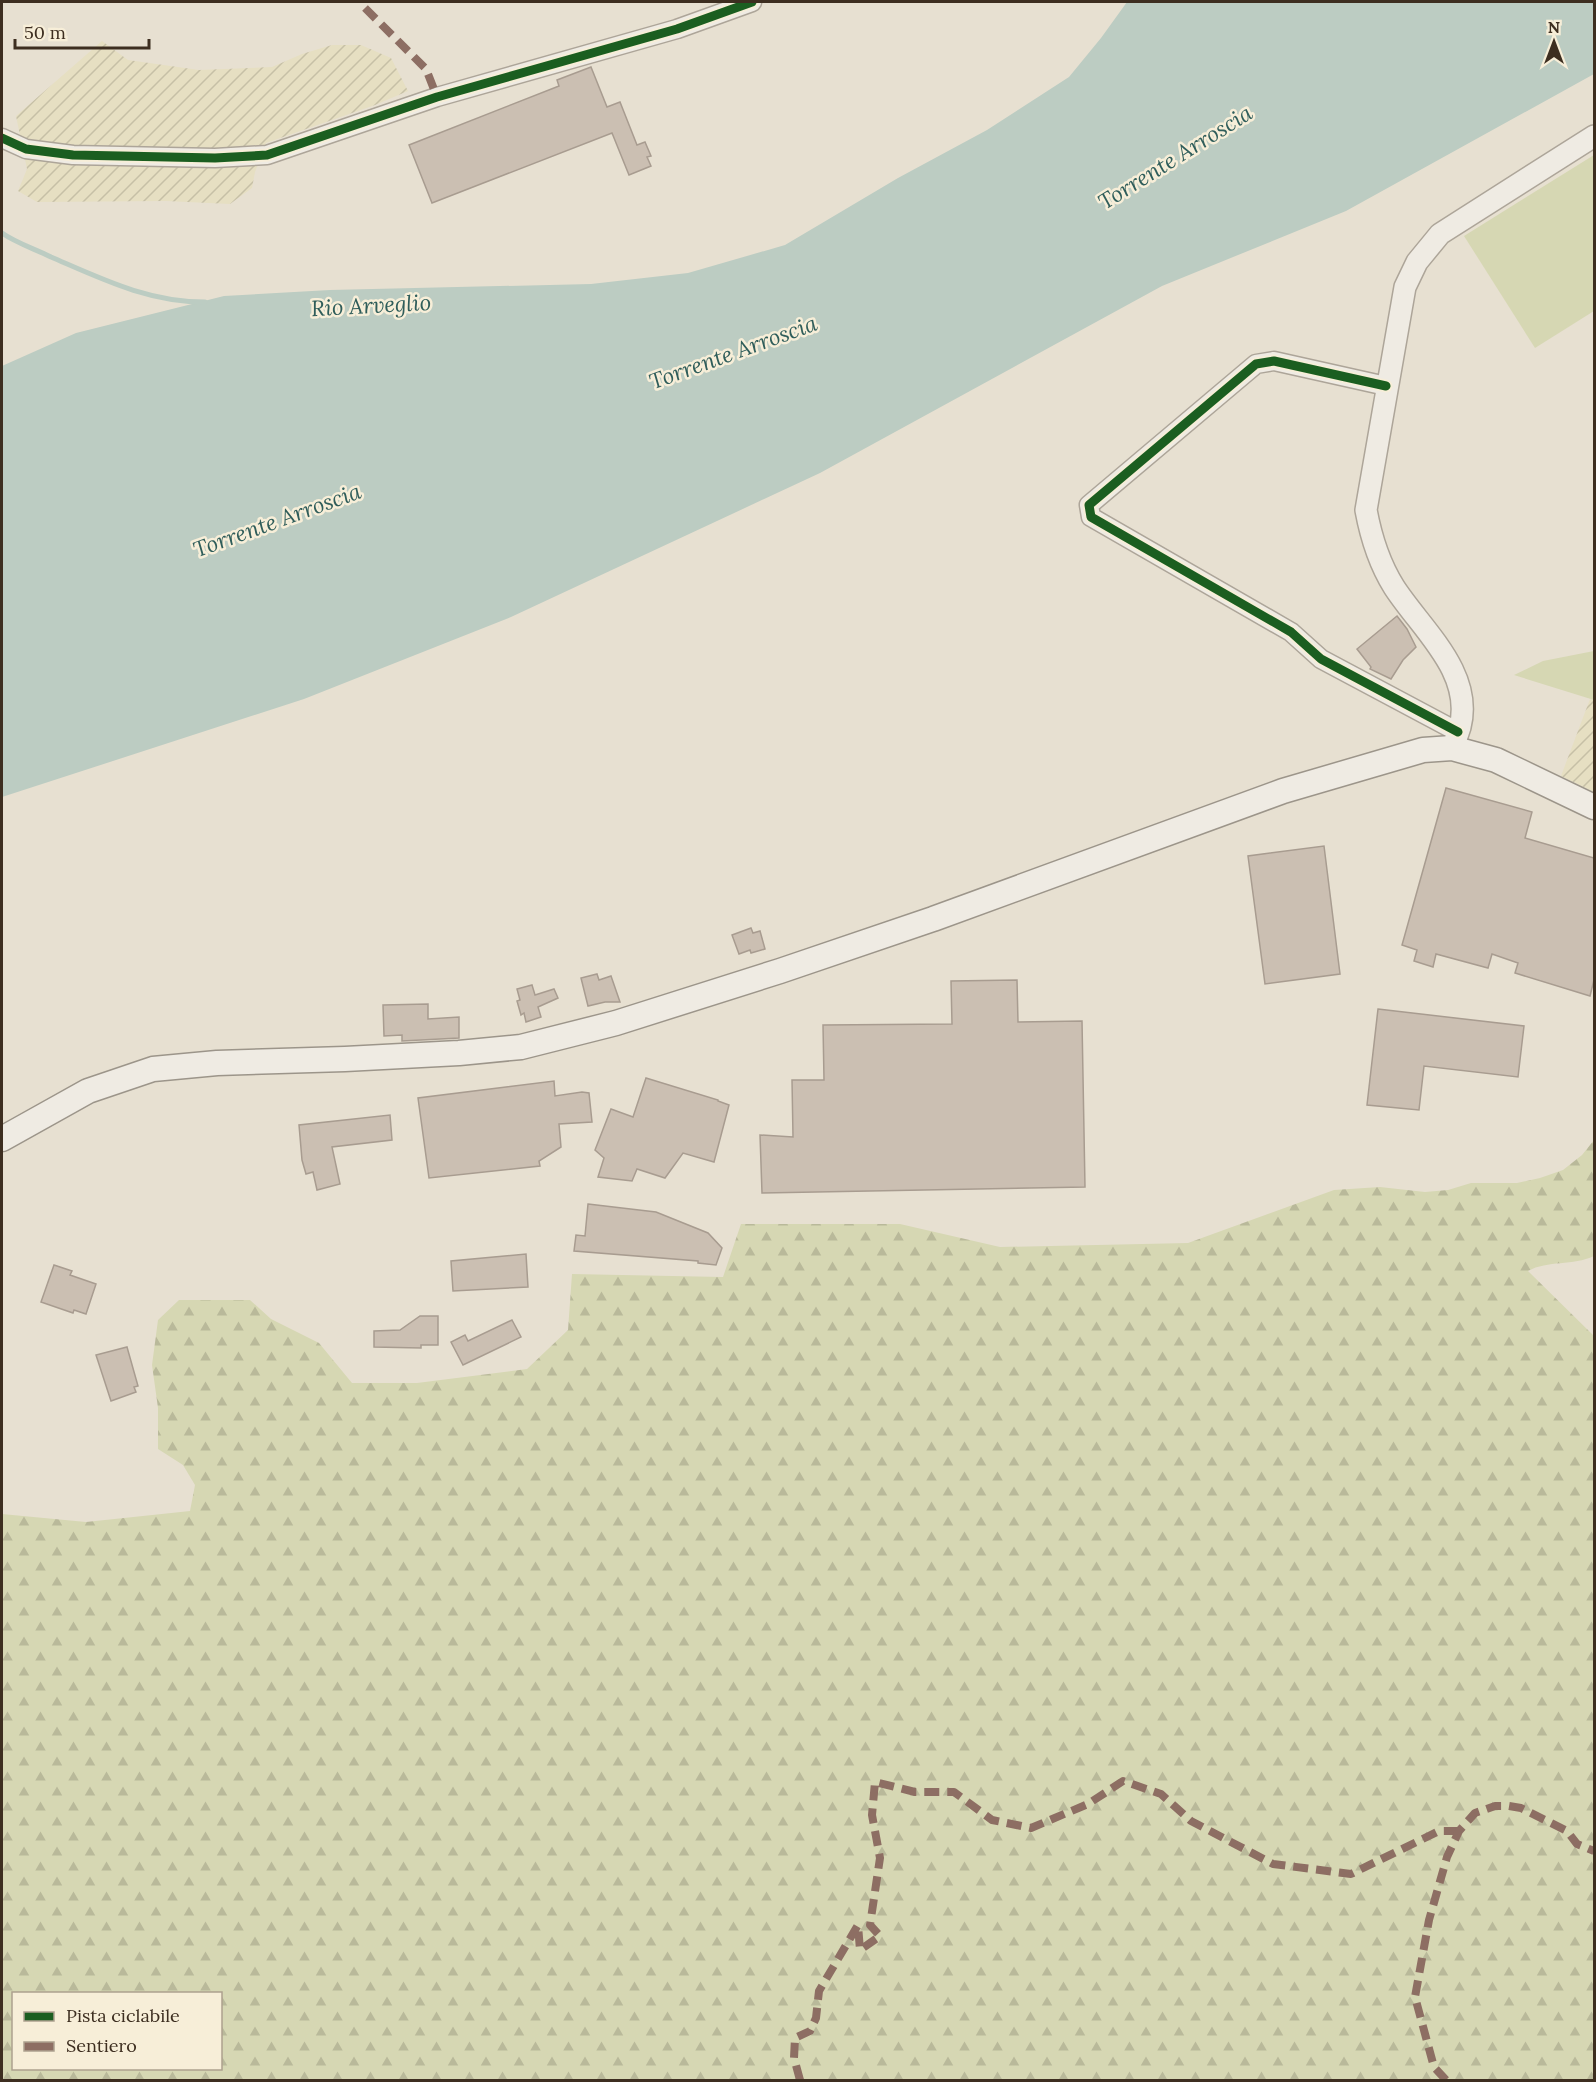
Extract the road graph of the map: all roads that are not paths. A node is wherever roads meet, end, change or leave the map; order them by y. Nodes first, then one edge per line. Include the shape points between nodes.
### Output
1 (752, 2) edge
2 (1594, 136) edge
3 (2, 138) edge
4 (1386, 386) junction
5 (1455, 740) junction
6 (1594, 807) edge
7 (2, 1139) edge

1 - 3 street via 676,29 437,97 267,155 73,155 26,149
2 - 4 street via 1440,234 1417,262 1405,287
4 - 5 street via 1366,510 1372,542 1393,585 1454,670 1461,697 1461,726
4 - 5 street via 1274,361 1256,364 1089,505 1091,517 1291,632 1322,659
5 - 6 main road
5 - 7 main road via 1283,791 933,919 616,1023 521,1047 153,1069 88,1090

